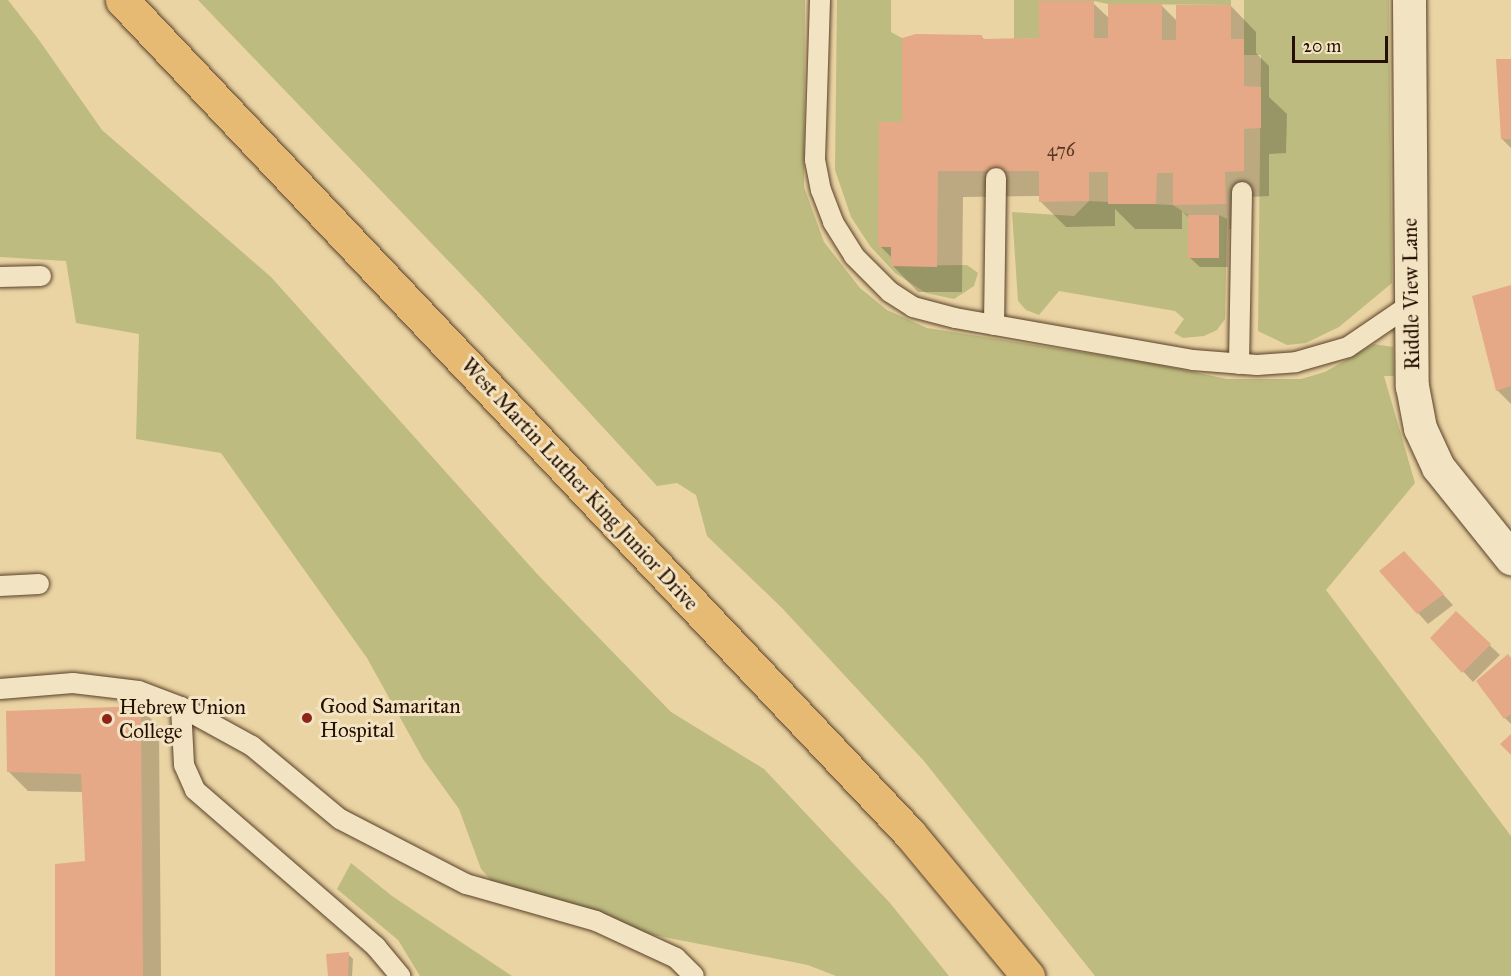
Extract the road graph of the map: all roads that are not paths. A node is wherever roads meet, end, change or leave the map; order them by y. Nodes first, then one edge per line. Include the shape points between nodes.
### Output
1 (122, 0) edge
2 (820, 0) edge
3 (1408, 0) edge
4 (996, 178) dead end
5 (1242, 192) dead end
6 (41, 276) dead end
7 (0, 277) edge
8 (1411, 304) junction
9 (994, 325) junction
10 (1239, 364) junction
11 (1511, 558) edge
12 (39, 584) dead end
13 (0, 586) edge
14 (0, 688) edge
15 (181, 707) junction
16 (400, 976) edge
17 (694, 976) edge
18 (1028, 976) edge

1 - 18 main road, West Martin Luther King Junior Drive via 910,834
2 - 9 lane via 815,160 821,190 841,237 870,275 913,307
3 - 8 street, Riddle View Lane
4 - 9 lane
5 - 10 lane
6 - 7 lane
8 - 10 lane via 1348,347 1296,362
8 - 11 street, Riddle View Lane via 1413,386 1420,428 1438,467
9 - 10 lane via 1193,360
12 - 13 lane
14 - 15 lane via 73,683 139,691
15 - 16 lane via 184,765 195,790 376,947
15 - 17 lane via 252,746 339,819 466,884 596,921 676,958

